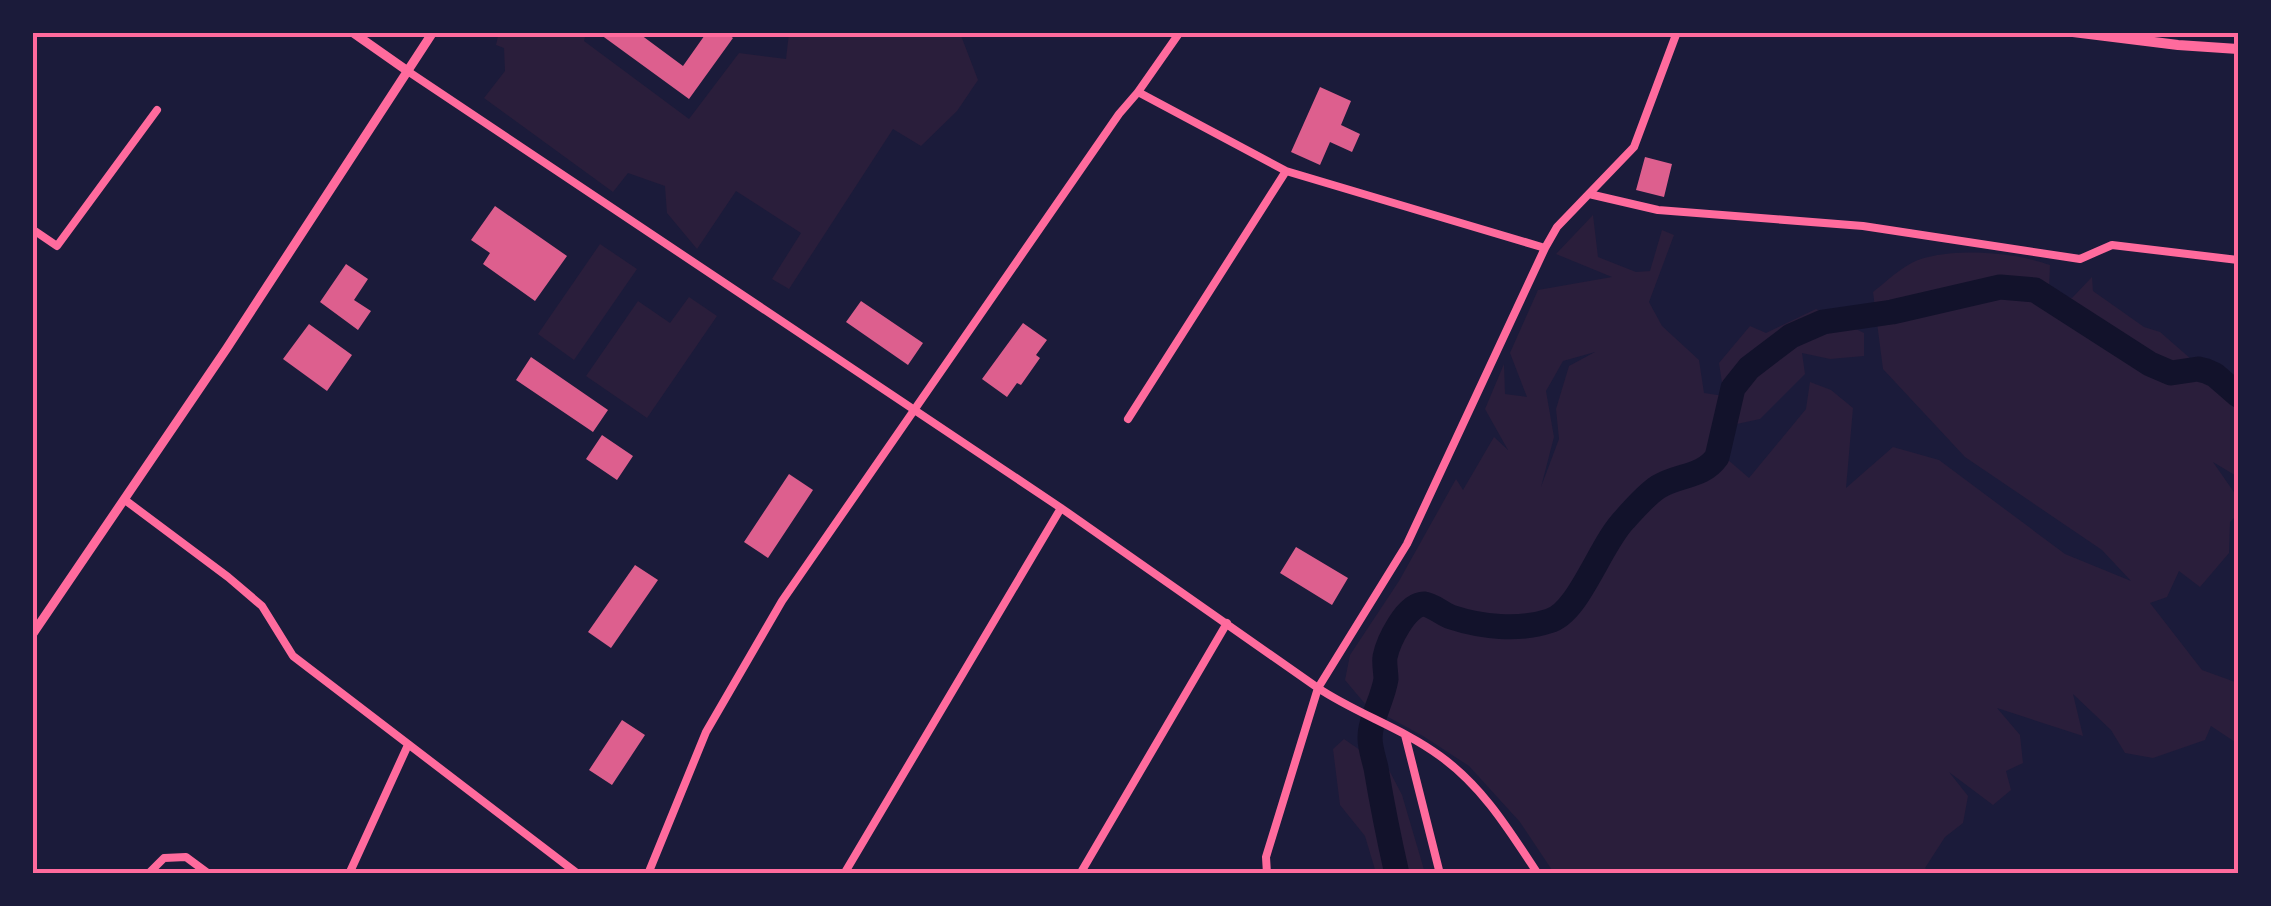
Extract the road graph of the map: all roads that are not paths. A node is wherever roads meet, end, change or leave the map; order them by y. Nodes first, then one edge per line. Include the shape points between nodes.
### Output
1 (352, 32) edge
2 (433, 32) edge
3 (1180, 32) edge
4 (1676, 32) edge
5 (2073, 32) edge
6 (2238, 49) edge
7 (408, 72) junction
8 (1138, 92) junction
9 (157, 110) dead end
10 (1286, 172) junction
11 (1589, 194) junction
12 (32, 229) edge
13 (1545, 248) junction
14 (2238, 260) edge
15 (914, 409) junction
16 (1128, 419) dead end
17 (125, 500) junction
18 (1061, 508) junction
19 (1226, 623) junction
20 (32, 635) edge
21 (1318, 688) junction
22 (1405, 735) junction
23 (408, 745) junction
24 (148, 874) edge
25 (209, 874) edge
26 (350, 874) edge
27 (578, 874) edge
28 (648, 874) edge
29 (844, 874) edge
30 (1080, 874) edge
31 (1267, 874) edge
32 (1440, 874) edge
33 (1538, 874) edge

1 - 7 street
2 - 7 street
3 - 8 street
4 - 11 street via 1634,146
5 - 6 main road
7 - 15 street
7 - 17 street
8 - 10 street
8 - 15 street
9 - 12 street via 57,246
10 - 13 street
10 - 16 street
11 - 13 street
11 - 14 street via 1658,210 1863,226 2080,259 2112,245
13 - 21 street via 1407,544
15 - 18 street
15 - 28 street via 782,601 706,732
17 - 20 street
17 - 23 street via 262,606 293,656
18 - 19 street
18 - 29 street
19 - 21 street
19 - 30 street
21 - 22 street
21 - 31 street via 1266,857
22 - 32 street
22 - 33 street via 1490,801
23 - 26 street
23 - 27 street
24 - 25 street via 164,858 186,857

